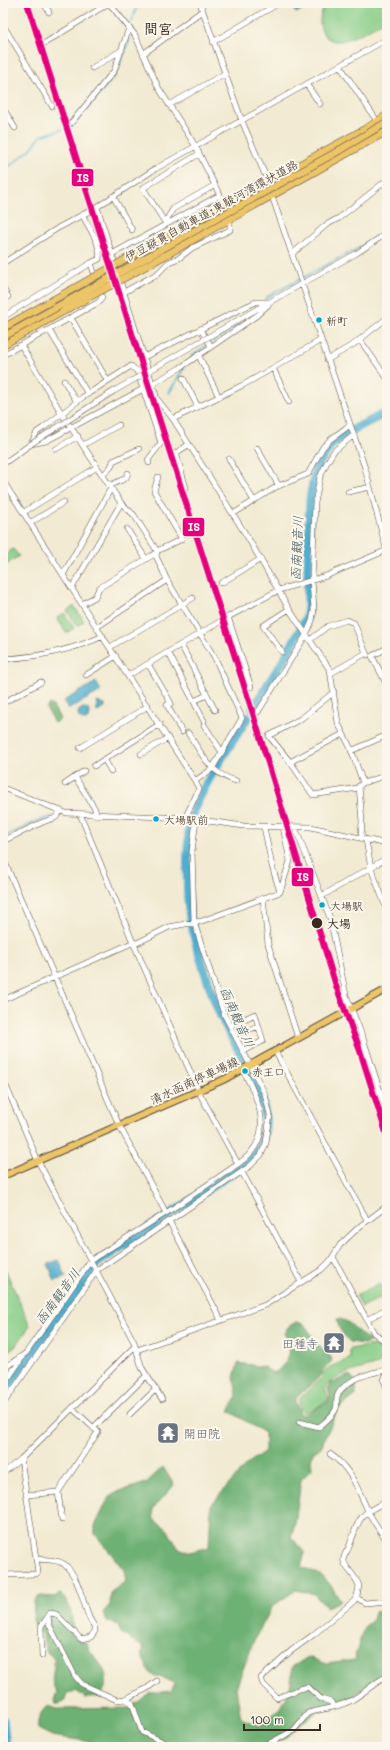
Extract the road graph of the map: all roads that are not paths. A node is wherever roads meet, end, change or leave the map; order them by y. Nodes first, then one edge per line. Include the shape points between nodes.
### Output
1 (48, 3) edge
2 (109, 3) edge
3 (200, 3) edge
4 (279, 3) edge
5 (202, 11) junction
6 (49, 12) dead end
7 (3, 25) edge
8 (129, 28) junction
9 (387, 39) edge
10 (213, 42) junction
11 (45, 43) dead end
12 (122, 50) junction
13 (143, 54) junction
14 (340, 66) junction
15 (92, 68) dead end
16 (224, 74) junction
17 (307, 85) junction
18 (320, 104) dead end
19 (169, 105) junction
20 (52, 106) dead end
21 (3, 108) edge
22 (387, 115) edge
23 (242, 121) junction
24 (377, 122) junction
25 (387, 122) edge
26 (71, 123) dead end
27 (16, 128) dead end
28 (386, 133) edge
29 (196, 147) junction
30 (199, 154) junction
31 (387, 180) edge
32 (268, 182) junction
33 (215, 185) junction
34 (220, 195) junction
35 (112, 196) junction
36 (272, 196) junction
37 (225, 206) junction
38 (97, 208) junction
39 (83, 216) junction
40 (230, 218) junction
41 (167, 224) junction
42 (132, 230) dead end
43 (387, 233) edge
44 (112, 254) junction
45 (292, 254) junction
46 (3, 263) edge
47 (91, 264) junction
48 (303, 284) junction
49 (3, 288) edge
50 (124, 292) junction
51 (8, 297) dead end
52 (269, 302) junction
53 (3, 317) edge
54 (70, 318) junction
55 (387, 318) edge
56 (3, 328) edge
57 (49, 330) junction
58 (201, 330) junction
59 (3, 337) edge
60 (320, 340) junction
61 (360, 340) junction
62 (3, 345) edge
63 (21, 345) junction
64 (211, 346) junction
65 (198, 354) junction
66 (3, 355) edge
67 (144, 357) junction
68 (327, 360) junction
69 (273, 368) junction
70 (183, 378) dead end
71 (387, 378) edge
72 (107, 380) junction
73 (64, 381) dead end
74 (152, 384) junction
75 (144, 389) junction
76 (88, 394) junction
77 (219, 397) junction
78 (77, 402) junction
79 (289, 402) dead end
80 (198, 407) junction
81 (62, 414) junction
82 (173, 419) junction
83 (350, 424) junction
84 (118, 425) dead end
85 (72, 428) junction
86 (354, 435) junction
87 (78, 436) junction
88 (31, 444) junction
89 (83, 445) junction
90 (188, 445) junction
91 (257, 448) dead end
92 (56, 449) dead end
93 (139, 449) dead end
94 (229, 459) dead end
95 (149, 463) dead end
96 (3, 464) edge
97 (98, 467) junction
98 (128, 473) dead end
99 (103, 475) junction
100 (158, 477) dead end
101 (3, 481) edge
102 (279, 486) junction
103 (110, 487) junction
104 (370, 487) junction
105 (186, 488) dead end
106 (348, 492) dead end
107 (254, 501) junction
108 (64, 502) dead end
109 (121, 503) junction
110 (24, 512) junction
111 (233, 514) junction
112 (30, 523) junction
113 (127, 529) dead end
114 (387, 551) edge
115 (157, 552) junction
116 (146, 559) junction
117 (260, 559) junction
118 (63, 575) junction
119 (167, 580) junction
120 (312, 581) junction
121 (222, 583) dead end
122 (72, 588) junction
123 (279, 590) junction
124 (193, 598) dead end
125 (82, 604) junction
126 (182, 604) junction
127 (289, 609) junction
128 (228, 617) junction
129 (97, 627) junction
130 (201, 633) junction
131 (305, 634) junction
132 (103, 636) junction
133 (310, 640) junction
134 (180, 645) junction
135 (110, 647) junction
136 (387, 648) edge
137 (168, 652) junction
138 (282, 652) dead end
139 (366, 653) junction
140 (116, 656) junction
141 (372, 656) junction
142 (3, 659) edge
143 (148, 664) junction
144 (331, 673) junction
145 (128, 674) junction
146 (86, 675) dead end
147 (41, 682) dead end
148 (387, 684) edge
149 (251, 687) dead end
150 (334, 692) junction
151 (207, 695) junction
152 (194, 701) junction
153 (3, 703) edge
154 (148, 706) junction
155 (215, 710) dead end
156 (258, 712) dead end
157 (160, 724) junction
158 (182, 732) dead end
159 (188, 733) dead end
160 (343, 734) junction
161 (387, 735) edge
162 (168, 738) junction
163 (80, 748) dead end
164 (351, 751) junction
165 (222, 752) junction
166 (141, 754) dead end
167 (104, 759) junction
168 (290, 762) junction
169 (94, 766) dead end
170 (212, 769) junction
171 (84, 771) dead end
172 (111, 771) dead end
173 (387, 775) edge
174 (75, 777) junction
175 (195, 781) junction
176 (236, 781) dead end
177 (363, 783) junction
178 (65, 784) dead end
179 (3, 788) edge
180 (358, 788) junction
181 (61, 811) junction
182 (80, 814) junction
183 (96, 815) junction
184 (186, 818) junction
185 (196, 820) junction
186 (264, 827) junction
187 (283, 827) junction
188 (295, 827) junction
189 (363, 839) junction
190 (3, 841) edge
191 (387, 844) edge
192 (3, 858) edge
193 (387, 858) edge
194 (371, 868) junction
195 (280, 892) junction
196 (322, 896) junction
197 (264, 898) junction
198 (387, 910) edge
199 (194, 922) junction
200 (134, 943) junction
201 (55, 977) junction
202 (387, 989) edge
203 (3, 1000) edge
204 (351, 1009) junction
205 (230, 1026) junction
206 (259, 1026) junction
207 (235, 1035) junction
208 (298, 1038) junction
209 (243, 1051) junction
210 (275, 1051) junction
211 (247, 1068) junction
212 (3, 1080) edge
213 (199, 1090) junction
214 (263, 1103) junction
215 (386, 1107) edge
216 (387, 1113) edge
217 (119, 1125) junction
218 (38, 1161) junction
219 (238, 1164) junction
220 (242, 1172) junction
221 (3, 1176) edge
222 (228, 1176) junction
223 (220, 1182) junction
224 (387, 1206) edge
225 (166, 1213) junction
226 (367, 1220) junction
227 (169, 1221) junction
228 (333, 1257) junction
229 (91, 1260) junction
230 (96, 1270) junction
231 (301, 1282) junction
232 (387, 1308) edge
233 (221, 1320) junction
234 (366, 1320) junction
235 (387, 1343) edge
236 (136, 1348) junction
237 (24, 1355) junction
238 (3, 1369) edge
239 (387, 1370) edge
240 (387, 1373) edge
241 (146, 1376) junction
242 (3, 1386) edge
243 (156, 1389) junction
244 (387, 1389) edge
245 (162, 1399) dead end
246 (3, 1404) edge
247 (72, 1408) junction
248 (130, 1414) dead end
249 (300, 1422) dead end
250 (93, 1428) junction
251 (330, 1454) dead end
252 (20, 1459) junction
253 (3, 1473) edge
254 (58, 1492) junction
255 (27, 1495) junction
256 (387, 1501) edge
257 (368, 1511) junction
258 (62, 1520) dead end
259 (387, 1541) edge
260 (36, 1559) junction
261 (3, 1575) edge
262 (356, 1598) junction
263 (387, 1601) edge
264 (47, 1618) junction
265 (42, 1656) dead end
266 (387, 1676) edge
267 (157, 1681) dead end
268 (125, 1699) junction
269 (333, 1706) junction
270 (166, 1747) edge
271 (262, 1747) edge

1 - 6 street via 45,5
2 - 8 street
2 - 11 street
3 - 5 street
4 - 10 street
5 - 10 street
5 - 13 street
7 - 20 street
8 - 12 street
8 - 13 street
9 - 14 street
10 - 16 street
12 - 15 street
12 - 26 street via 114,71
13 - 19 street
14 - 17 street
14 - 24 street
16 - 19 street
16 - 23 street
17 - 18 street
17 - 23 street
19 - 29 street
21 - 27 street
22 - 24 highway
23 - 29 street
23 - 32 street
24 - 32 highway
25 - 59 highway, 伊豆縦貫自動車道;東駿河湾環状道路, bridge
28 - 36 highway
29 - 30 street
29 - 35 street
30 - 33 street
30 - 41 street via 143,188
31 - 45 street
32 - 36 street
32 - 37 highway
33 - 34 street
33 - 41 street via 173,209
34 - 37 street
34 - 41 street
35 - 38 street
35 - 42 street
36 - 40 highway
36 - 45 street
37 - 56 highway, bridge
38 - 39 street
38 - 44 street
39 - 46 street via 58,228
39 - 47 street via 100,256
40 - 50 street via 230,230 192,248 169,262 157,274
40 - 62 highway, bridge
41 - 44 street
43 - 48 street
44 - 50 street
45 - 48 street
47 - 53 street
47 - 54 street via 102,298
48 - 52 street
48 - 60 street
49 - 51 street
50 - 67 street
52 - 58 street via 256,302
52 - 64 street via 256,316
52 - 88 street, bridge via 114,391
54 - 57 street
54 - 72 street
55 - 61 street
57 - 63 street
57 - 76 street
58 - 64 street
58 - 67 street
60 - 68 street
60 - 69 street
61 - 68 street
61 - 71 street
63 - 66 street
63 - 81 street
64 - 65 street
65 - 74 street
65 - 77 street
67 - 74 street
68 - 83 street
69 - 77 street
69 - 79 street
70 - 80 street
72 - 75 street via 131,366 137,371
72 - 76 street
73 - 78 street
74 - 82 street via 157,399
75 - 85 street
75 - 95 street via 161,443 148,460
76 - 78 street
77 - 80 street
78 - 81 street
80 - 82 street
81 - 85 street
81 - 88 street via 37,432
82 - 90 street
83 - 86 street
83 - 102 street via 331,438 308,474
84 - 89 street
85 - 87 street
85 - 88 street via 46,442
86 - 104 street
86 - 120 street via 334,452 320,477 315,503
87 - 89 street
87 - 92 street
88 - 96 street
89 - 97 street
90 - 105 street via 176,454
90 - 111 street
91 - 102 street
93 - 99 street via 113,461
94 - 107 street
97 - 99 street
97 - 110 street
98 - 103 street via 126,478
99 - 103 street
100 - 115 street via 154,491 182,539
101 - 110 street
102 - 107 street
103 - 109 street
103 - 118 street
104 - 106 street
104 - 114 street
107 - 111 street
108 - 112 street
109 - 115 street via 134,515
109 - 122 street
110 - 112 street
111 - 117 street
112 - 118 street
113 - 116 street
114 - 120 street
115 - 116 street
115 - 119 street
116 - 125 street via 99,588 94,597
117 - 121 street
117 - 123 street
118 - 122 street
119 - 126 street
119 - 129 street
120 - 123 street
120 - 131 street via 314,610
122 - 125 street
123 - 127 street
123 - 128 street
124 - 126 street
125 - 129 street
126 - 130 street
126 - 135 street
127 - 131 street
127 - 138 street via 263,626
128 - 130 street
128 - 149 street
129 - 132 street
130 - 134 street
130 - 165 street via 242,718
131 - 133 street
131 - 156 street
132 - 135 street
132 - 142 street via 56,651 24,658
133 - 139 street via 328,626 347,620 354,623
133 - 144 street
134 - 137 street
134 - 151 street
135 - 140 street
136 - 141 street
137 - 143 street
137 - 152 street
139 - 141 street
139 - 144 street
140 - 145 street
140 - 146 street
141 - 148 street
143 - 145 street
143 - 158 street via 171,703 167,705
144 - 150 street
145 - 154 street
147 - 153 street
150 - 160 street via 338,723
150 - 168 street via 302,718 269,735
151 - 152 street
151 - 155 street
152 - 165 street
154 - 157 street
154 - 163 street
157 - 162 street
157 - 167 street
159 - 170 street
160 - 164 street
160 - 168 street
161 - 164 street
162 - 166 street
162 - 175 street
164 - 177 street
165 - 170 street
167 - 169 street
167 - 172 street
168 - 180 street via 314,796
170 - 175 street
170 - 176 street
171 - 174 street
173 - 177 street
174 - 178 street
174 - 183 street via 95,809
175 - 184 street via 199,789
177 - 180 street
179 - 181 street
180 - 189 street
181 - 182 street
181 - 190 street via 56,818
182 - 183 street
182 - 200 street
183 - 184 street
184 - 185 street
185 - 186 street via 232,826
185 - 199 street via 192,851
186 - 187 street
186 - 195 street
187 - 188 street
187 - 195 street via 290,861
188 - 189 street via 323,829
188 - 196 street
189 - 191 street
189 - 194 street
192 - 201 street
193 - 194 street
194 - 196 street
194 - 198 street
195 - 197 street
196 - 204 street via 330,918 344,989
197 - 199 street
197 - 208 street via 268,944
199 - 200 street via 169,927
199 - 205 street
200 - 201 street
200 - 213 street
201 - 203 street
201 - 217 street
202 - 204 main road, 清水函南停車場線
204 - 208 main road, 清水函南停車場線
204 - 215 street
205 - 206 street via 255,1014
205 - 207 street
206 - 207 street
206 - 209 street via 263,1041
207 - 209 street
208 - 210 main road, 清水函南停車場線
209 - 211 street
210 - 211 main road, 清水函南停車場線
210 - 226 street
211 - 213 main road, 清水函南停車場線
211 - 214 street
211 - 214 street
212 - 218 street
213 - 217 main road, 清水函南停車場線
213 - 219 street
214 - 219 street via 259,1136 250,1154
214 - 220 street via 270,1115 266,1143 256,1161
215 - 216 street
217 - 218 main road, 清水函南停車場線
217 - 225 street
218 - 221 main road, 清水函南停車場線
218 - 229 street
219 - 222 street
220 - 222 street
220 - 231 street
222 - 223 street
222 - 223 street
223 - 225 street
223 - 227 street
224 - 226 street
225 - 229 street
226 - 228 street via 340,1245
227 - 230 street
227 - 233 street
228 - 231 street via 321,1270
228 - 234 street
229 - 230 street
229 - 237 street
230 - 236 street
230 - 246 street
231 - 233 street via 265,1305
232 - 234 street
233 - 236 street
234 - 235 street via 374,1333
236 - 241 street
236 - 247 street
237 - 238 street
237 - 242 street
239 - 249 street via 368,1374 342,1388 337,1396 336,1409 319,1427
240 - 244 street via 384,1380
241 - 243 street
241 - 250 street
243 - 245 street
243 - 248 street
247 - 250 street
247 - 252 street
250 - 254 street via 98,1432
251 - 257 street via 345,1466
252 - 253 street
252 - 255 street
254 - 255 street
254 - 258 street
255 - 260 street
256 - 257 street
257 - 259 street
257 - 262 street via 355,1525 343,1559 359,1586
260 - 261 street via 36,1574
260 - 264 street via 64,1565 78,1586 95,1631 91,1636 81,1639 56,1614 50,1613
262 - 263 street via 369,1603
262 - 269 street via 261,1678 276,1698 308,1687
264 - 265 street via 41,1626
264 - 268 street via 78,1681 113,1699
266 - 269 street via 352,1700
267 - 268 street
268 - 270 street via 132,1703 142,1732 165,1743
269 - 271 street via 308,1713 293,1731

